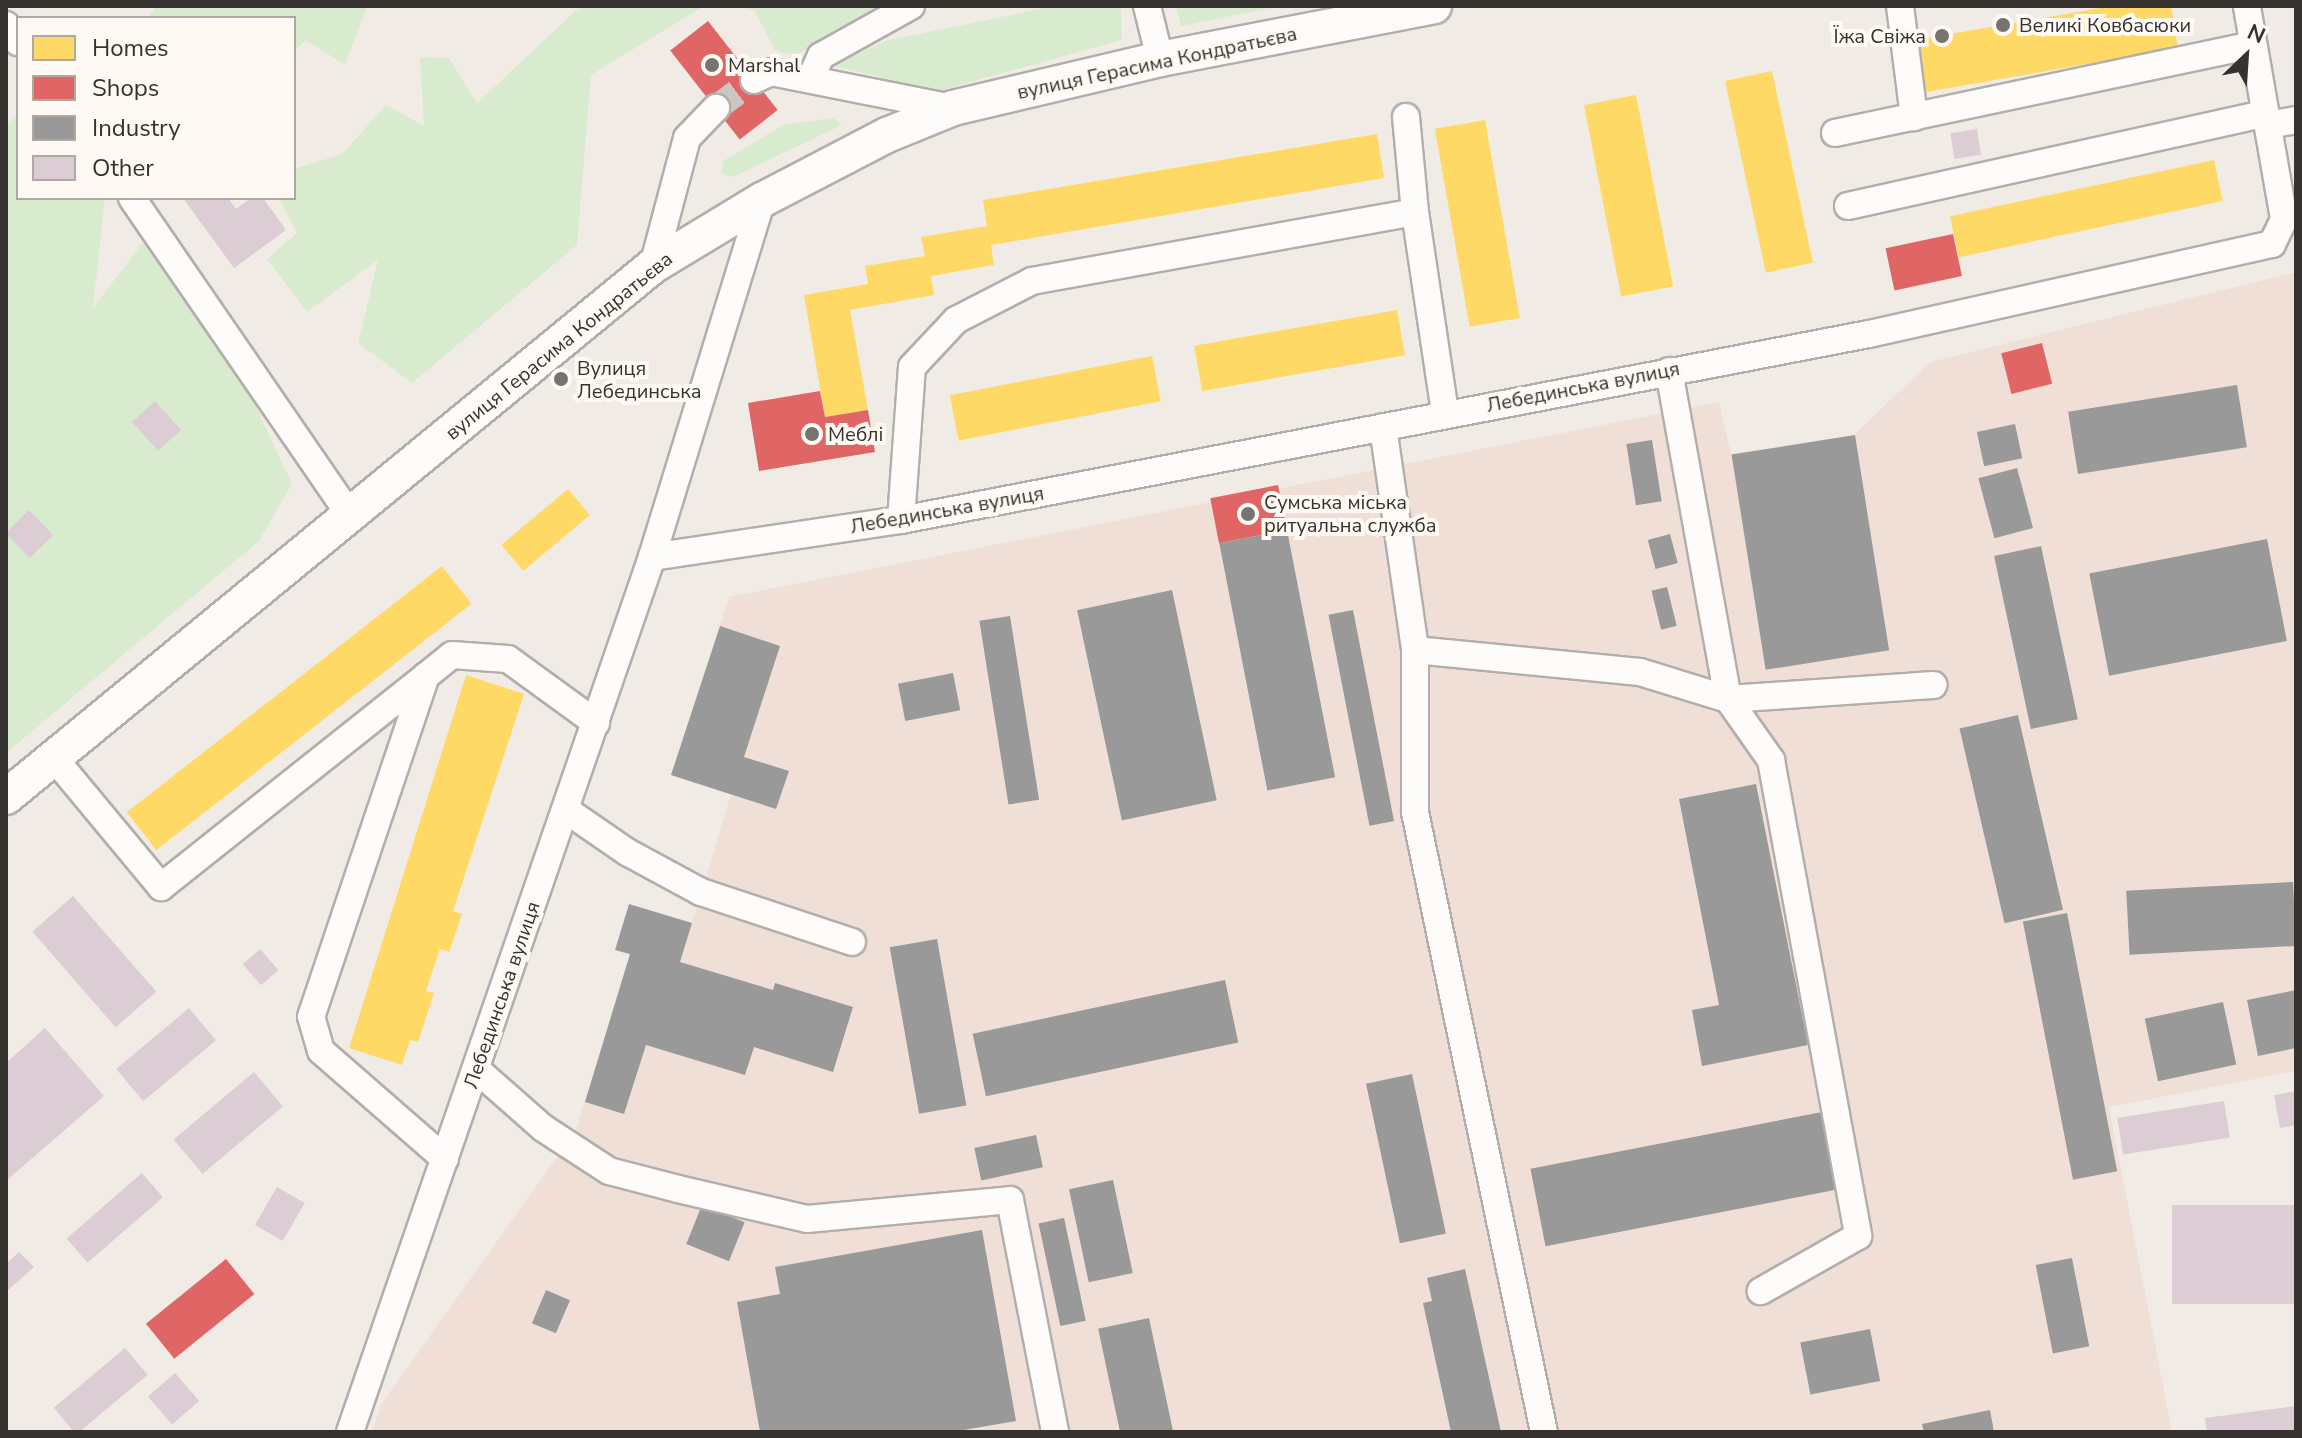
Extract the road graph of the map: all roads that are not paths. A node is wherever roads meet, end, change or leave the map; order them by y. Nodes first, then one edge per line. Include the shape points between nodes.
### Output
1 (911, 6) edge
2 (1147, 6) edge
3 (1434, 6) edge
4 (1900, 6) edge
5 (2247, 6) edge
6 (2253, 45) junction
7 (1160, 59) junction
8 (811, 78) junction
9 (754, 80) tunnel mouth
10 (716, 108) tunnel mouth
11 (953, 108) junction
12 (1406, 117) dead end
13 (1914, 117) junction
14 (2267, 119) junction
15 (2296, 120) edge
16 (1835, 133) dead end
17 (133, 200) edge
18 (762, 200) junction
19 (1848, 206) dead end
20 (1415, 212) junction
21 (653, 266) junction
22 (1669, 371) junction
23 (1445, 413) junction
24 (1383, 427) junction
25 (350, 515) junction
26 (901, 520) junction
27 (652, 557) junction
28 (1415, 650) junction
29 (426, 676) junction
30 (1934, 685) dead end
31 (1728, 699) junction
32 (596, 723) junction
33 (54, 758) junction
34 (6, 797) edge
35 (566, 810) junction
36 (852, 942) dead end
37 (476, 1069) junction
38 (445, 1159) junction
39 (1761, 1291) dead end
40 (350, 1432) edge
41 (1055, 1432) edge
42 (1544, 1432) edge

1 - 8 street via 821,56
2 - 7 street
3 - 7 main road, вулиця Герасима Кондратьєва
4 - 13 street
5 - 6 street, Лебединська вулиця
6 - 13 street
6 - 14 street, Лебединська вулиця
7 - 11 main road, вулиця Герасима Кондратьєва
8 - 9 street via 771,72
8 - 11 street
10 - 21 street via 687,138
11 - 18 main road, вулиця Герасима Кондратьєва via 887,135
12 - 20 street
13 - 16 street
14 - 15 street
14 - 19 street
14 - 22 street, Лебединська вулиця via 2284,219 2272,244 1869,334
17 - 25 street
18 - 21 main road, вулиця Герасима Кондратьєва
18 - 27 street, Лебединська вулиця
20 - 23 street
20 - 26 street via 1032,281 956,320 912,367
21 - 25 main road, вулиця Герасима Кондратьєва
22 - 23 street, Лебединська вулиця
22 - 31 street
23 - 24 street, Лебединська вулиця
24 - 26 street, Лебединська вулиця
24 - 28 street
25 - 33 main road, вулиця Герасима Кондратьєва
26 - 27 street, Лебединська вулиця
27 - 32 street, Лебединська вулиця
28 - 31 street via 1640,672
28 - 42 street via 1415,812
29 - 32 street via 452,655 508,659
29 - 33 street via 161,887
29 - 38 street via 311,1017 321,1051
30 - 31 street
31 - 39 street via 1771,760 1858,1236
32 - 35 street, Лебединська вулиця
33 - 34 main road, вулиця Герасима Кондратьєва
35 - 36 street via 627,852 701,892
35 - 37 street, Лебединська вулиця
37 - 38 street, Лебединська вулиця
37 - 41 street via 543,1128 609,1171 678,1189 807,1219 1010,1200
38 - 40 street, Лебединська вулиця

